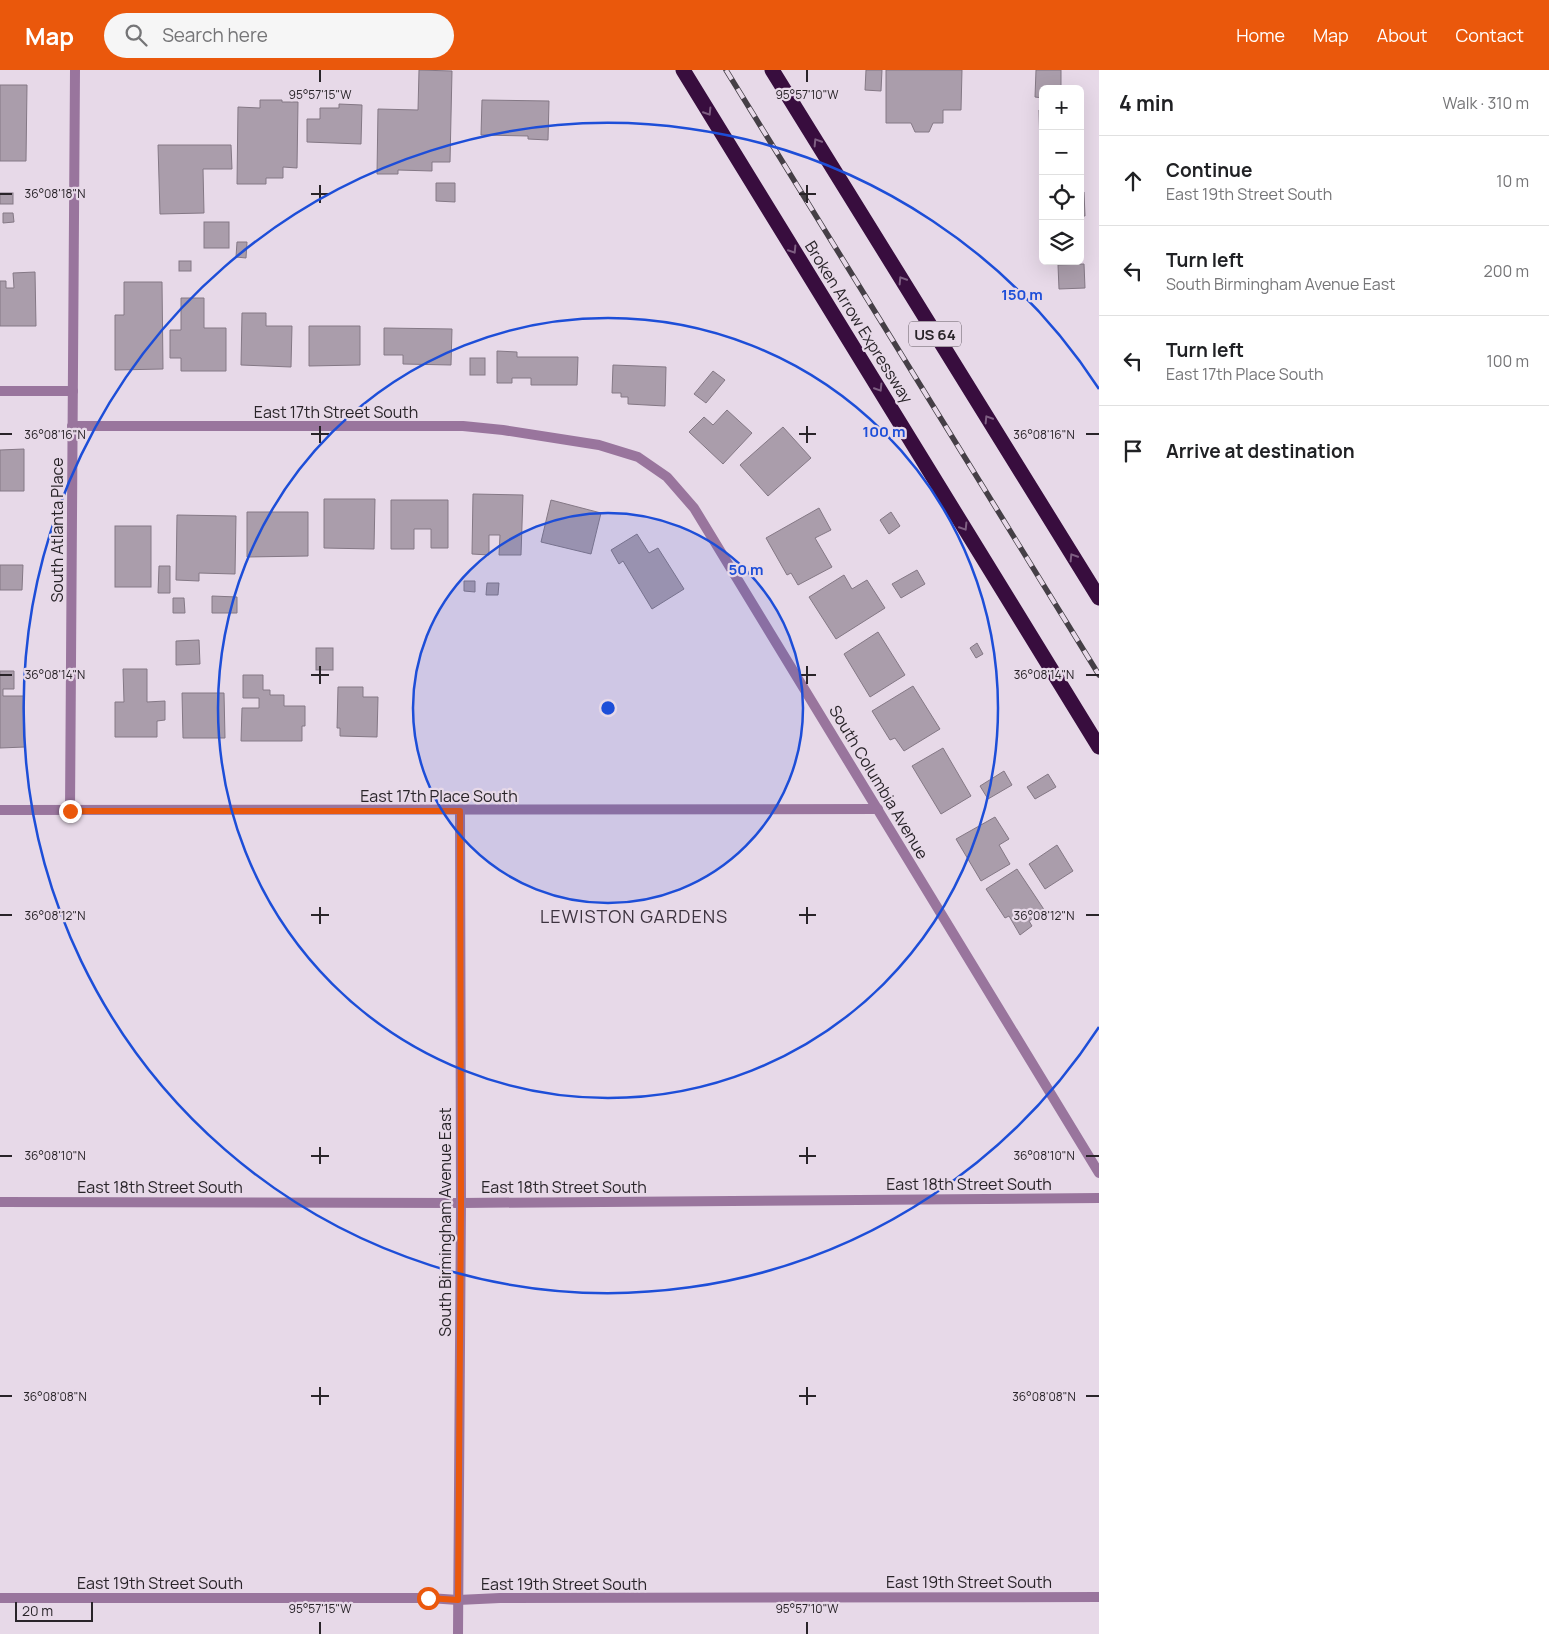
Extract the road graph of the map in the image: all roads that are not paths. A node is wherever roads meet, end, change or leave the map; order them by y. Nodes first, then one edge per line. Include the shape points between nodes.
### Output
1 (75, 70) edge
2 (683, 70) edge
3 (772, 70) edge
4 (0, 391) edge
5 (73, 391) junction
6 (72, 426) junction
7 (599, 446) joint
8 (1099, 598) edge
9 (1099, 746) edge
10 (878, 809) junction
11 (0, 810) edge
12 (70, 811) junction
13 (460, 811) junction
14 (1099, 1172) edge
15 (1099, 1198) edge
16 (0, 1202) edge
17 (461, 1203) junction
18 (1099, 1597) edge
19 (0, 1598) edge
20 (458, 1600) junction
21 (458, 1634) edge

1 - 5 street, South Atlanta Place
2 -> 9 highway, Broken Arrow Expressway
8 -> 3 highway, US 64
4 - 5 street
5 - 6 street, South Atlanta Place
6 - 7 street, East 17th Street South via 463,426
6 - 12 street, South Atlanta Place
7 - 10 street, South Columbia Avenue via 638,457 667,478 694,508
10 - 13 street, East 17th Place South
10 - 14 street, South Columbia Avenue
11 - 12 street, East 17th Place South
12 - 13 street, East 17th Place South
13 - 17 street, South Birmingham Avenue East
15 - 17 street, East 18th Street South
16 - 17 street, East 18th Street South
17 - 20 street, South Birmingham Avenue East
18 - 20 street, East 19th Street South
19 - 20 street, East 19th Street South
20 - 21 street, South Birmingham Avenue East

